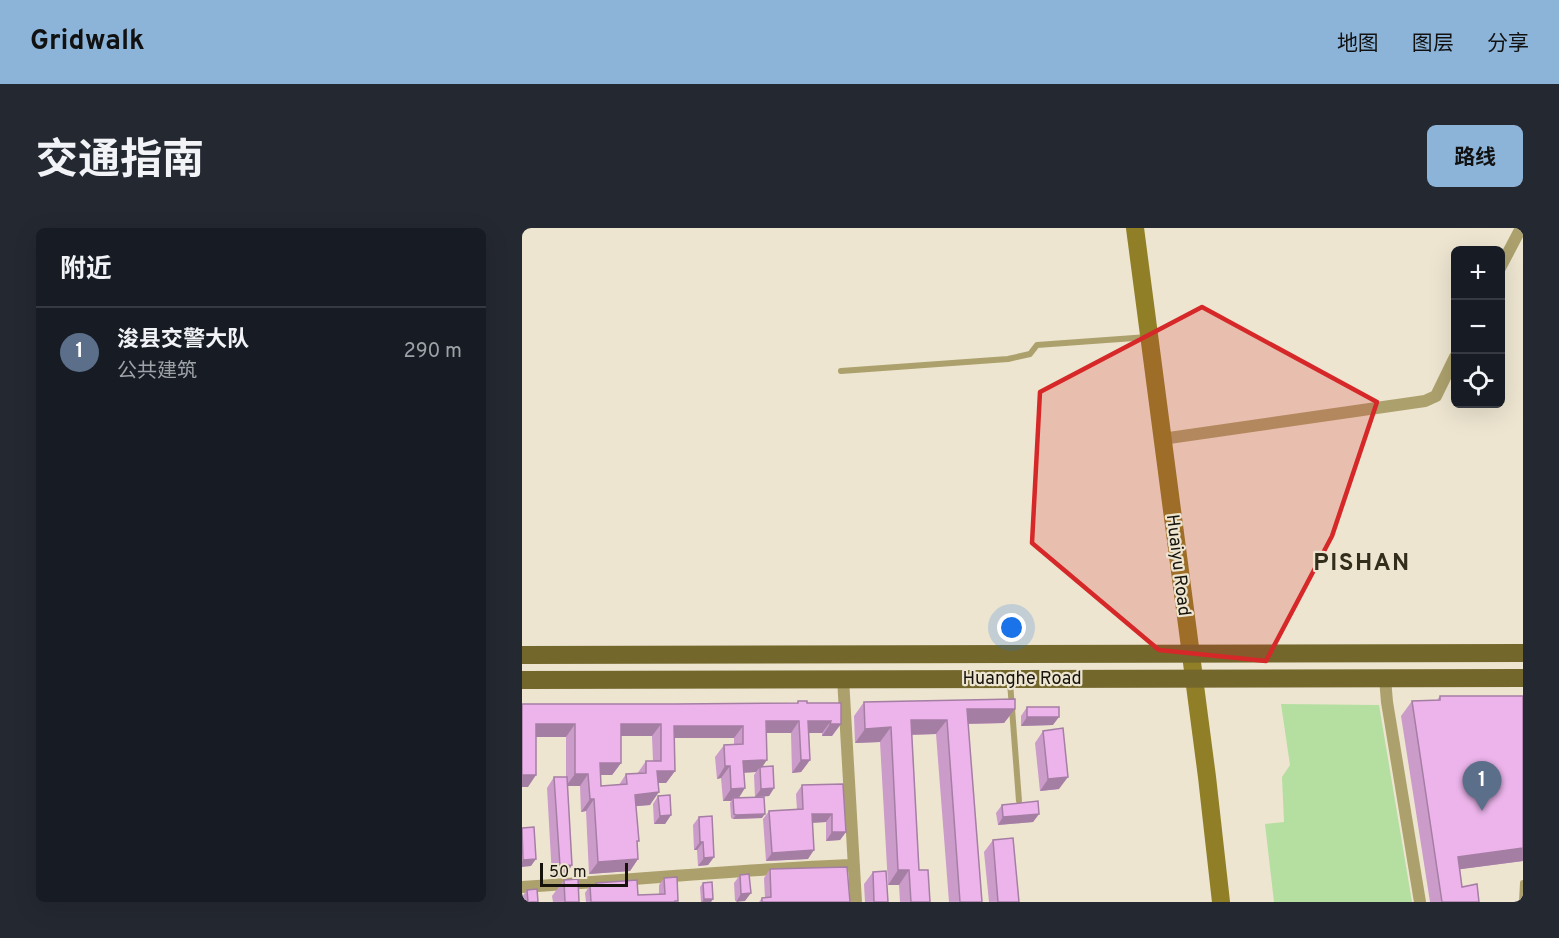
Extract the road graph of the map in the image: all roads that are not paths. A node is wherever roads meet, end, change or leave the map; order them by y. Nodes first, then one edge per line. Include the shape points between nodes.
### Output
1 (1135, 228) edge
2 (1521, 228) edge
3 (1505, 258) edge
4 (1149, 337) junction
5 (1451, 365) edge
6 (841, 371) dead end
7 (1162, 439) junction
8 (1523, 653) edge
9 (1190, 654) junction
10 (522, 655) edge
11 (843, 678) junction
12 (1010, 678) junction
13 (1194, 678) junction
14 (1385, 678) junction
15 (522, 680) edge
16 (1520, 681) edge
17 (1019, 801) edge
18 (854, 865) junction
19 (1523, 883) edge
20 (522, 887) edge
21 (856, 902) edge
22 (1221, 902) edge
23 (1420, 902) edge
24 (1522, 902) edge

1 - 4 street, Huaiyu Road
2 - 3 street
4 - 6 lane via 1037,345 1029,354 1008,359
4 - 7 street, Huaiyu Road
5 - 7 street via 1436,396 1425,401
7 - 9 street, Huaiyu Road
8 - 9 main road, Huanghe Road
9 - 10 main road, Huanghe Road
9 - 13 street, Huaiyu Road
11 - 12 main road, Huanghe Road
11 - 15 main road, Huanghe Road
11 - 18 street
12 - 13 main road, Huanghe Road
12 - 17 lane
13 - 14 main road, Huanghe Road
13 - 22 street, Huaiyu Road
14 - 16 main road, Huanghe Road
14 - 23 street
18 - 20 street
18 - 21 street
19 - 24 lane

